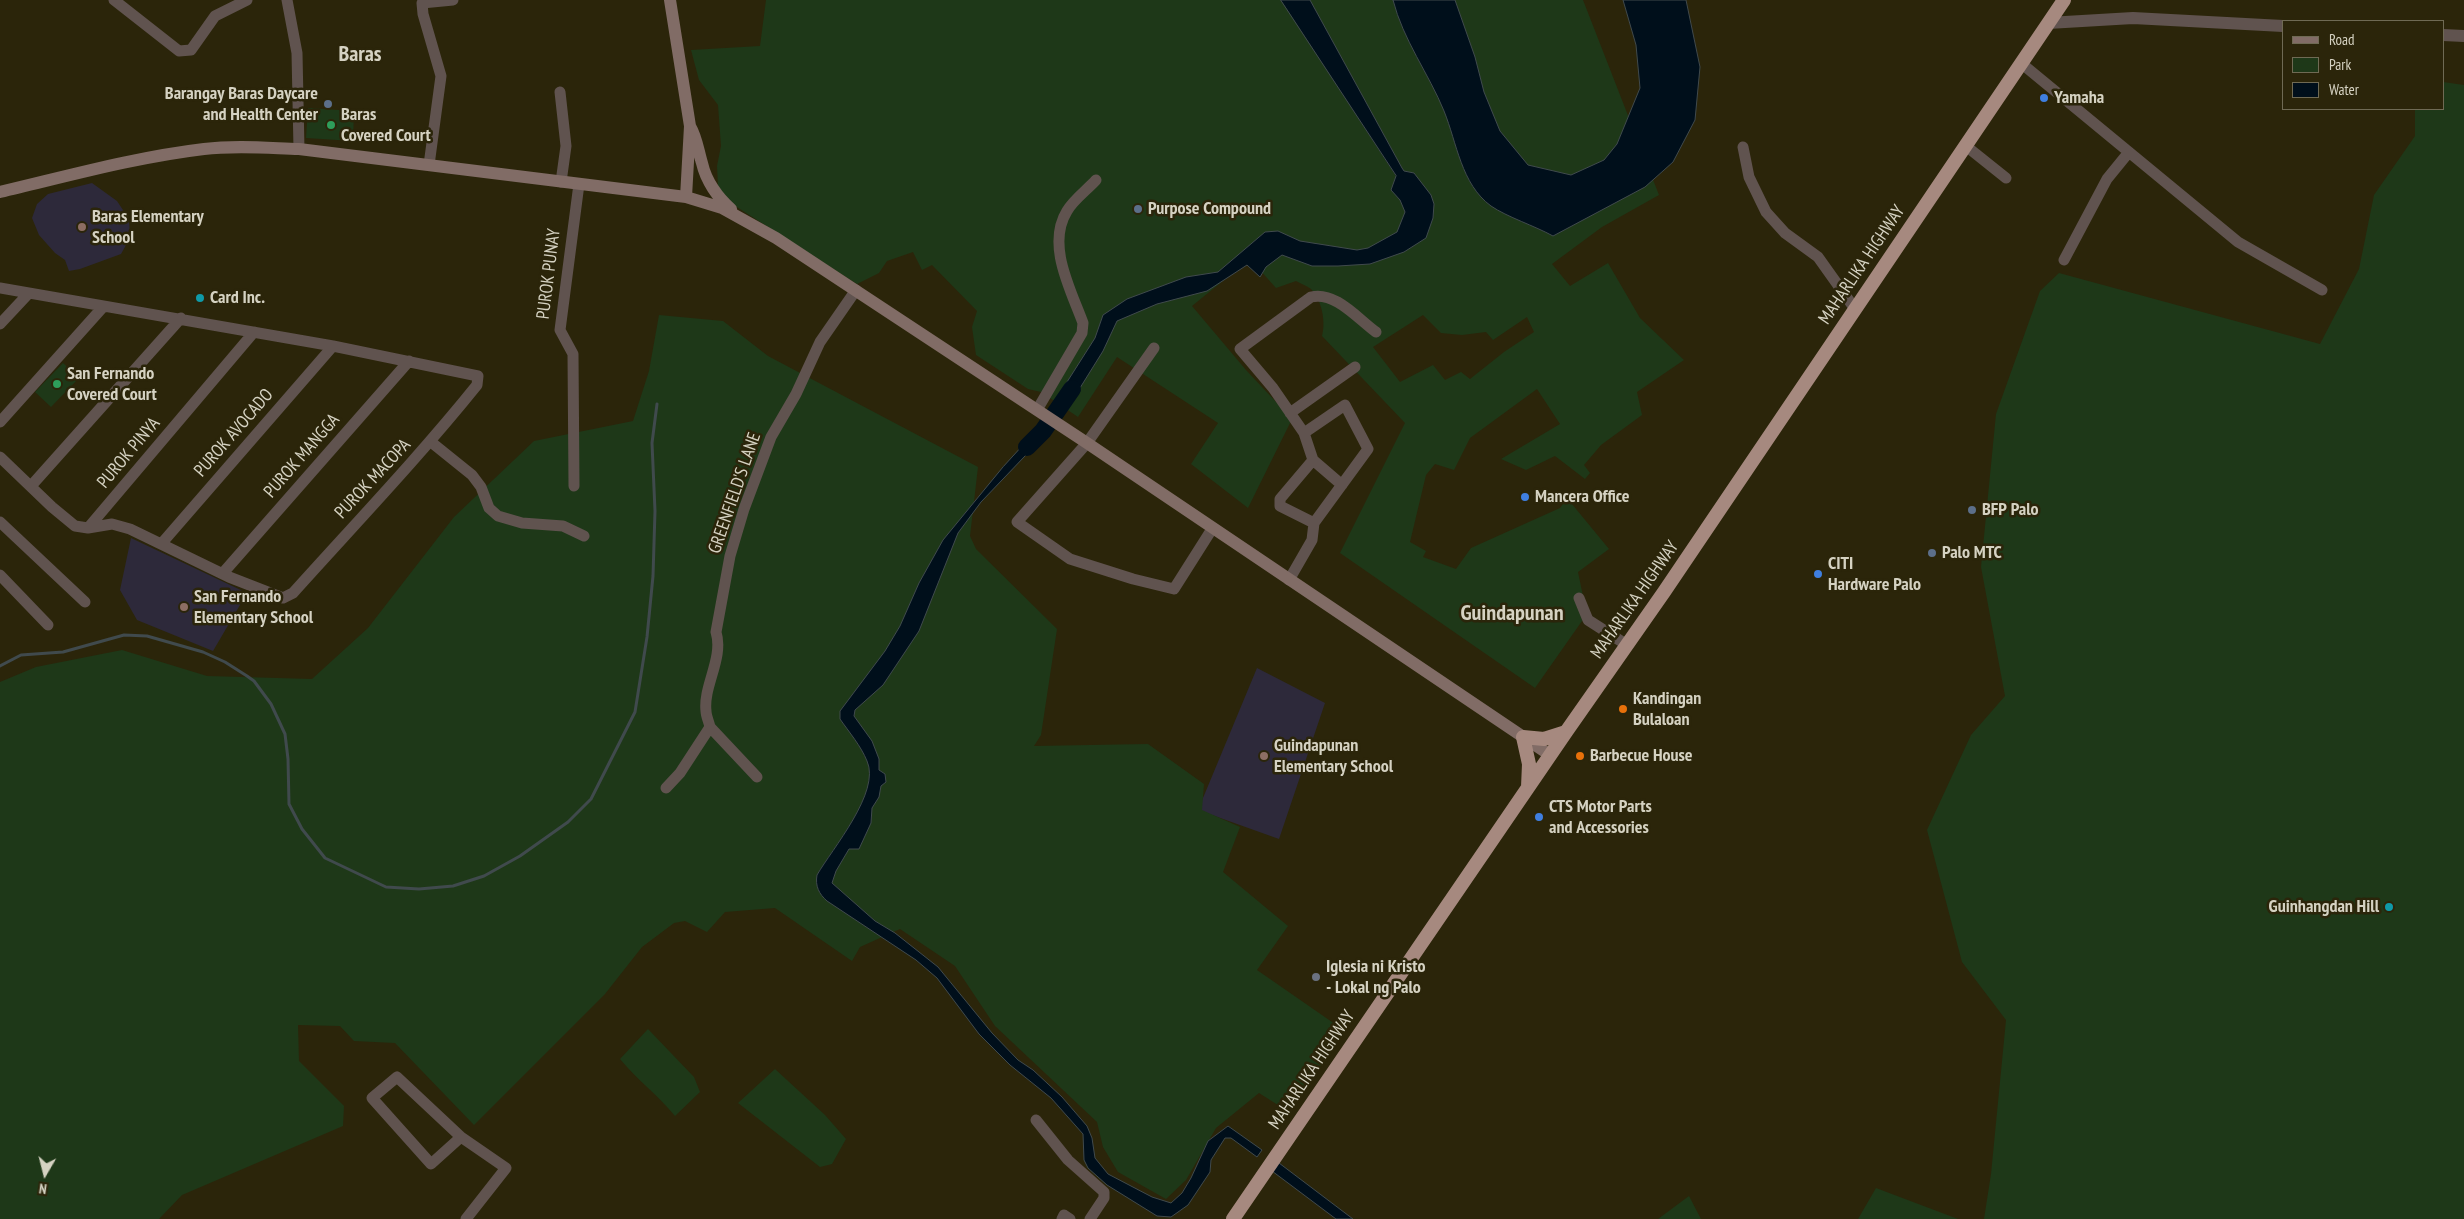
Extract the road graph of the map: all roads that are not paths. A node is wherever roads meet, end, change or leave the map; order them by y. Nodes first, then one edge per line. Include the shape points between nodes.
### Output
1 (114, 0) edge
2 (247, 0) edge
3 (287, 0) edge
4 (453, 0) edge
5 (670, 0) edge
6 (2064, 0) edge
7 (2048, 23) junction
8 (2282, 26) edge
9 (2444, 35) edge
10 (2464, 36) edge
11 (2022, 63) junction
12 (560, 92) dead end
13 (690, 126) junction
14 (1966, 146) junction
15 (1743, 147) dead end
16 (299, 149) junction
17 (2129, 152) junction
18 (429, 165) junction
19 (2006, 178) dead end
20 (1096, 180) dead end
21 (562, 182) junction
22 (708, 182) junction
23 (579, 184) junction
24 (0, 192) edge
25 (686, 197) junction
26 (705, 202) junction
27 (741, 217) junction
28 (2064, 260) dead end
29 (0, 288) edge
30 (856, 290) junction
31 (2322, 290) dead end
32 (29, 293) junction
33 (103, 307) junction
34 (1855, 310) junction
35 (181, 318) junction
36 (0, 324) edge
37 (254, 332) junction
38 (1376, 332) dead end
39 (333, 346) junction
40 (1154, 348) dead end
41 (409, 361) junction
42 (1355, 367) dead end
43 (1040, 412) junction
44 (1290, 413) junction
45 (0, 422) edge
46 (1304, 433) junction
47 (431, 442) junction
48 (1087, 443) junction
49 (0, 457) edge
50 (1314, 460) junction
51 (1342, 485) junction
52 (31, 486) junction
53 (574, 486) dead end
54 (0, 522) edge
55 (1314, 523) junction
56 (88, 528) junction
57 (1212, 529) junction
58 (584, 536) dead end
59 (162, 543) junction
60 (222, 573) junction
61 (0, 575) edge
62 (1289, 580) junction
63 (1580, 598) dead end
64 (85, 602) dead end
65 (48, 625) dead end
66 (1627, 645) junction
67 (710, 727) junction
68 (1566, 732) junction
69 (1523, 737) junction
70 (1550, 755) junction
71 (757, 777) dead end
72 (1528, 787) junction
73 (666, 788) dead end
74 (1036, 1120) dead end
75 (461, 1137) junction
76 (466, 1219) edge
77 (1062, 1219) edge
78 (1070, 1219) edge
79 (1090, 1219) edge
80 (1233, 1219) edge

1 - 2 street via 185,52 191,50 216,16
3 - 16 street via 297,53
4 - 18 street via 422,3 441,76
5 - 13 main road
6 - 7 highway, MAHARLIKA HIGHWAY
7 - 8 street via 2133,18
7 - 11 highway, MAHARLIKA HIGHWAY
9 - 10 street
11 - 14 highway, MAHARLIKA HIGHWAY
11 - 17 street
12 - 21 street via 566,146
13 - 22 main road via 696,136
13 - 25 main road
14 - 19 street
14 - 34 highway, MAHARLIKA HIGHWAY
15 - 34 street via 1750,177 1766,212 1785,233 1818,257
16 - 18 main road
16 - 24 main road via 216,148 168,154
17 - 28 street via 2108,179
17 - 31 street via 2238,242
18 - 21 main road
20 - 43 street via 1067,211 1059,232 1059,255 1083,323 1082,333
21 - 23 main road
22 - 26 main road via 712,198
22 - 27 main road via 724,203
23 - 25 main road
23 - 53 street, PUROK PUNAY via 560,330 573,354
25 - 26 main road
26 - 27 main road
27 - 30 main road
29 - 32 street
30 - 43 main road
30 - 67 street, GREENFIELD'S LANE via 820,342 796,394 771,437 744,509 730,556 716,632 716,655 706,711
32 - 33 street
32 - 36 street
33 - 35 street
33 - 45 street
34 - 66 highway, MAHARLIKA HIGHWAY
35 - 37 street
35 - 52 street
37 - 39 street
37 - 56 street, PUROK PINYA
38 - 44 street via 1331,298 1321,295 1311,297 1240,349 1274,388
39 - 41 street
39 - 59 street, PUROK AVOCADO
40 - 48 street
41 - 47 street, PUROK MACOPA via 478,376 477,385
41 - 60 street, PUROK MANGGA
42 - 44 street
43 - 48 main road
44 - 46 street
46 - 50 street
46 - 51 street via 1345,405 1368,449
47 - 58 street via 472,475 481,487 489,508 498,516 522,523 563,526
47 - 60 street, PUROK MACOPA via 293,593 283,598
48 - 57 main road
48 - 57 street via 1017,522 1070,559 1174,589
49 - 52 street
50 - 51 street
50 - 55 street via 1279,503
51 - 55 street
52 - 56 street via 75,526
54 - 64 street
55 - 62 street via 1312,540
56 - 59 street via 112,524
57 - 62 main road
59 - 60 street
61 - 65 street
62 - 69 main road
63 - 66 street via 1588,620
66 - 68 highway, MAHARLIKA HIGHWAY
67 - 71 street
67 - 73 street
68 - 69 highway via 1544,739
68 - 70 highway, MAHARLIKA HIGHWAY
69 - 70 main road
69 - 72 highway via 1529,764
70 - 72 highway, MAHARLIKA HIGHWAY
72 - 80 highway, MAHARLIKA HIGHWAY
74 - 79 street via 1068,1160 1104,1192 1104,1198
75 - 75 street via 431,1164 372,1098 397,1078
75 - 76 street via 506,1168
77 - 78 street via 1064,1215

